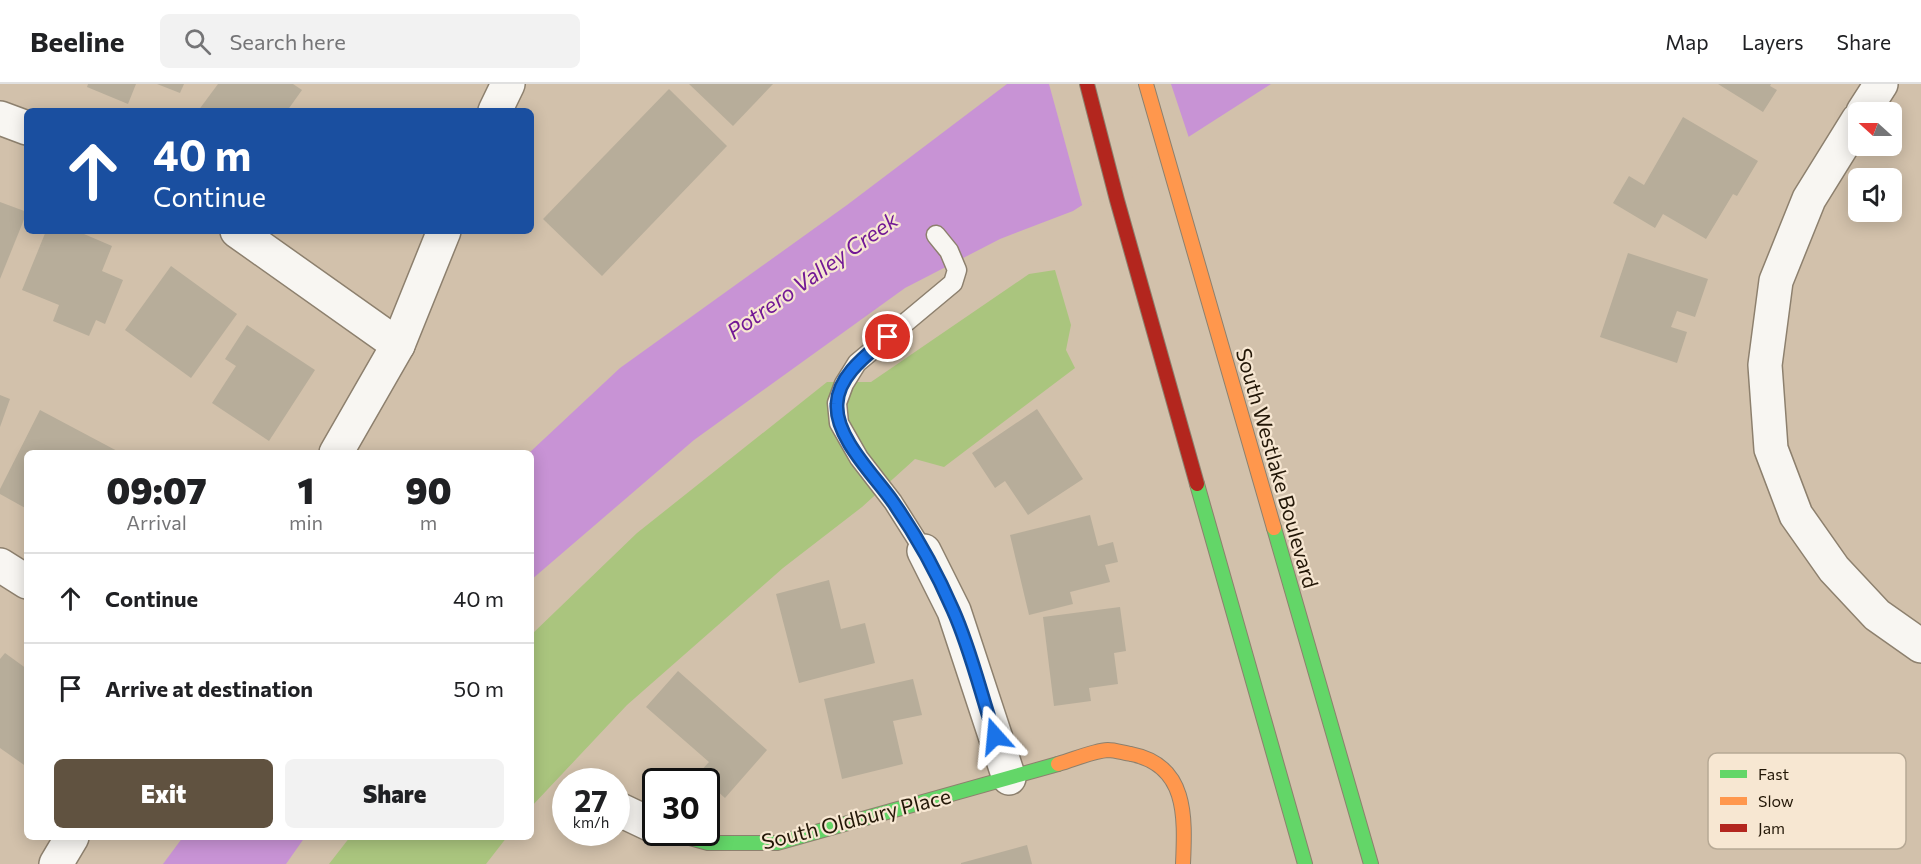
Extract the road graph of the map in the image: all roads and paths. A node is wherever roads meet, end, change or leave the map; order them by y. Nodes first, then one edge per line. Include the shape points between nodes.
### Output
1 (508, 84) edge
2 (1087, 84) edge
3 (1146, 84) edge
4 (1881, 84) edge
5 (1869, 102) edge
6 (496, 108) edge
7 (0, 118) edge
8 (24, 127) edge
9 (1848, 136) edge
10 (241, 234) edge
11 (443, 234) edge
12 (936, 235) dead end
13 (398, 345) junction
14 (338, 450) edge
15 (924, 551) joint
16 (0, 566) edge
17 (24, 580) edge
18 (1921, 646) edge
19 (1009, 778) junction
20 (70, 840) edge
21 (720, 845) edge
22 (56, 864) edge
23 (1183, 864) edge
24 (1305, 864) edge
25 (1371, 864) edge

1 - 6 street
2 - 24 main road
3 - 25 main road, South Westlake Boulevard
4 - 5 street
7 - 8 street
9 - 18 street via 1809,199 1776,281 1765,365 1772,449 1796,515 1834,569 1877,615
10 - 13 street
11 - 13 street
12 - 15 lane via 957,270 953,283 856,363 837,403 839,423 859,458
13 - 14 street
15 - 19 street via 954,611
16 - 17 street
19 - 21 main road, South Oldbury Place via 777,843
19 - 23 main road, South Oldbury Place via 1108,750 1149,760 1170,776 1183,803
20 - 22 street

